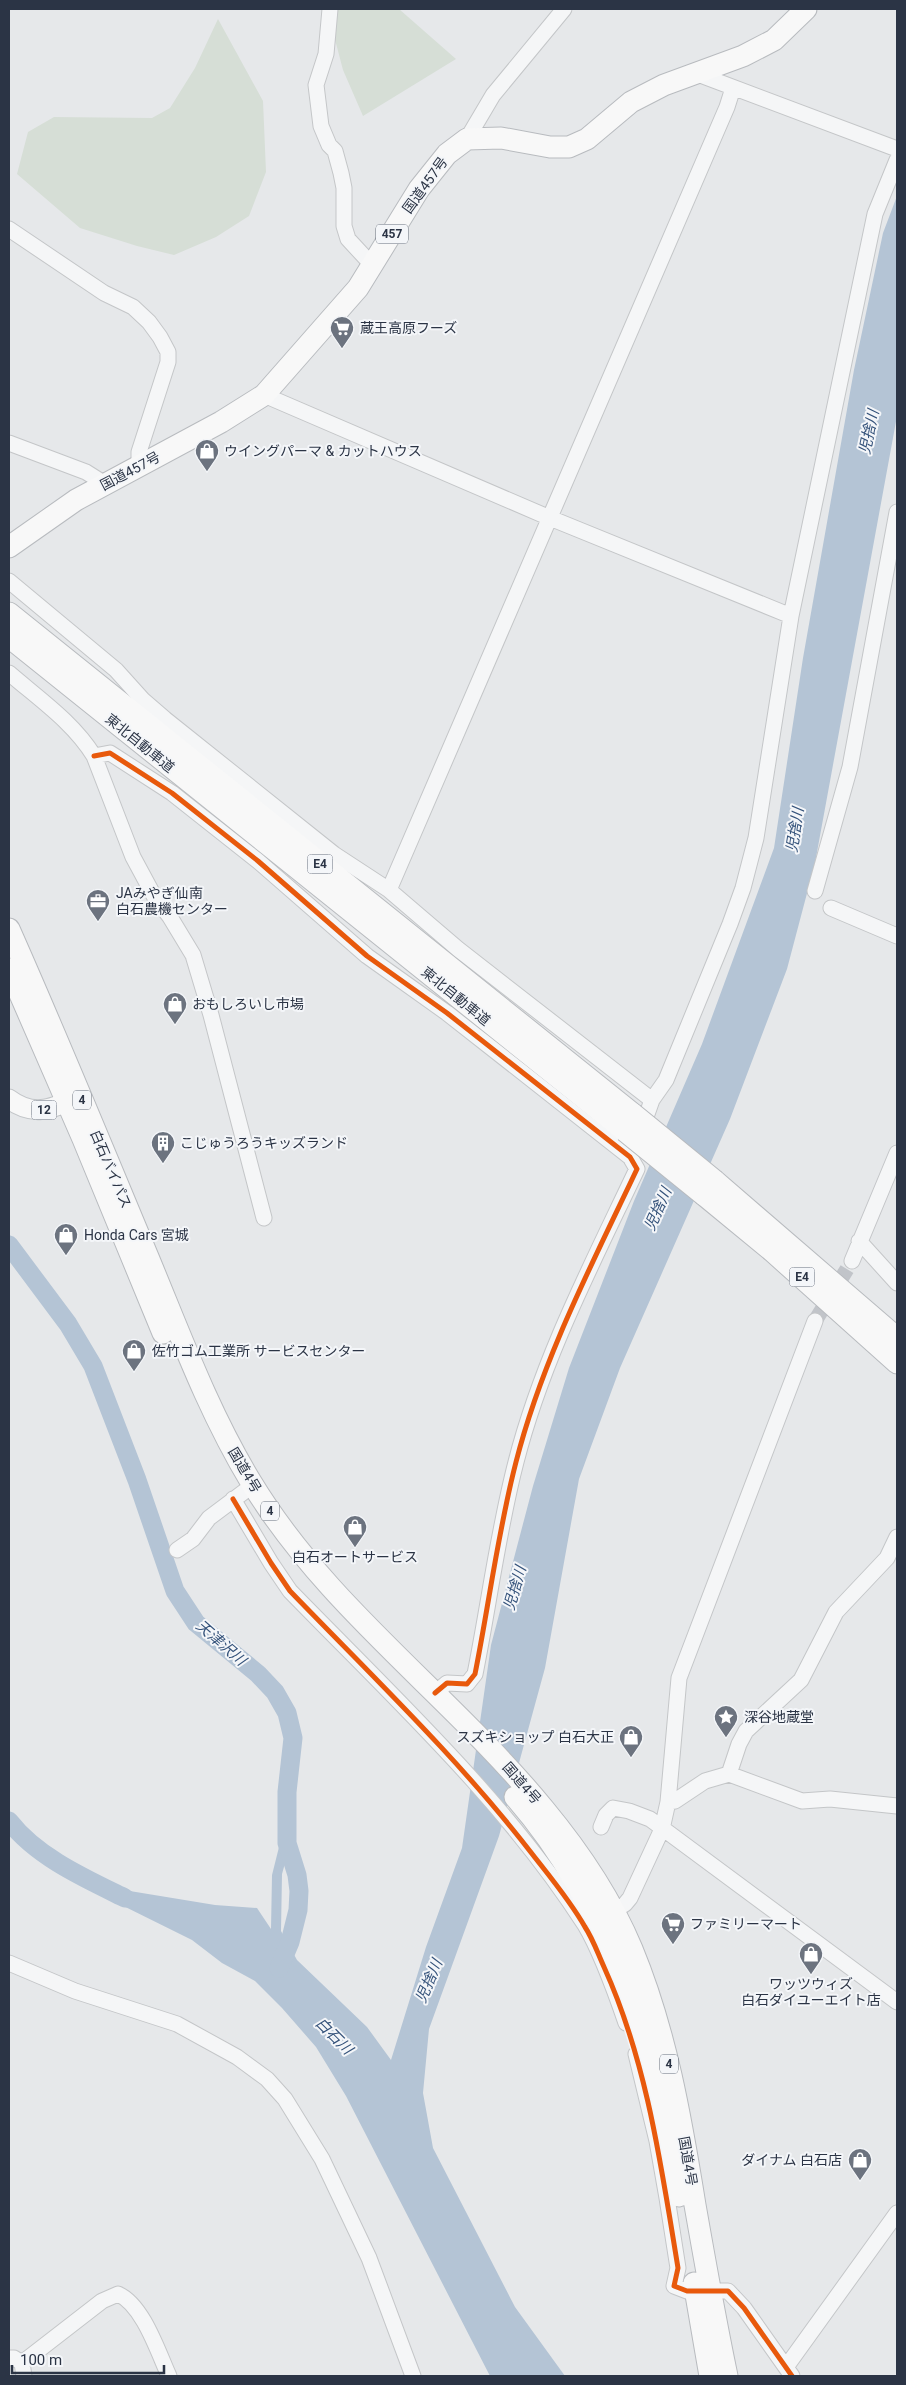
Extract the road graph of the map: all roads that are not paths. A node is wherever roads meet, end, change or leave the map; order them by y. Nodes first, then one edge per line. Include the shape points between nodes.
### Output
1 (330, 9) edge
2 (564, 9) edge
3 (806, 9) edge
4 (695, 73) junction
5 (733, 88) junction
6 (467, 139) junction
7 (897, 149) edge
8 (897, 160) edge
9 (9, 229) edge
10 (373, 266) junction
11 (264, 395) junction
12 (9, 443) edge
13 (139, 466) junction
14 (105, 484) junction
15 (897, 512) edge
16 (550, 518) junction
17 (9, 548) edge
18 (9, 581) edge
19 (9, 613) edge
20 (791, 616) junction
21 (9, 637) edge
22 (9, 673) edge
23 (94, 756) junction
24 (389, 890) junction
25 (815, 891) dead end
26 (832, 908) dead end
27 (9, 929) edge
28 (897, 936) edge
29 (9, 969) edge
30 (9, 1099) edge
31 (73, 1100) junction
32 (652, 1100) junction
33 (629, 1122) junction
34 (897, 1153) edge
35 (630, 1157) junction
36 (710, 1188) junction
37 (264, 1218) dead end
38 (859, 1242) junction
39 (852, 1261) tunnel mouth
40 (147, 1276) joint
41 (897, 1283) edge
42 (815, 1321) tunnel mouth
43 (897, 1338) edge
44 (897, 1363) edge
45 (243, 1492) junction
46 (897, 1537) edge
47 (176, 1550) dead end
48 (443, 1707) junction
49 (729, 1774) junction
50 (668, 1802) junction
51 (897, 1806) edge
52 (601, 1827) dead end
53 (662, 1829) junction
54 (605, 1916) junction
55 (9, 1963) edge
56 (897, 2002) edge
57 (897, 2213) edge
58 (702, 2290) junction
59 (18, 2366) edge
60 (789, 2372) edge
61 (169, 2376) edge
62 (413, 2376) edge
63 (710, 2376) edge
64 (727, 2376) edge

1 - 10 street via 326,54 316,85 321,126 328,145 335,151 341,173 344,226 348,239
2 - 6 street via 492,95
3 - 4 highway via 774,40 743,56
4 - 5 street
4 - 6 highway via 631,102 587,139 569,147 501,138
5 - 7 street
5 - 16 street
6 - 10 highway, 国道457号 / 457 via 446,154 419,189
8 - 20 street via 875,214
9 - 13 street via 104,293 133,307 149,322 168,352 168,362 139,452
10 - 11 highway, 国道457号 / 457 via 358,288
11 - 13 highway, 国道457号 / 457
11 - 16 street
12 - 14 street via 86,472
13 - 14 highway, 国道457号 / 457
14 - 17 highway, 国道457号 / 457 via 76,500
15 - 25 street via 850,767
16 - 20 street
16 - 24 street
18 - 24 street via 116,670 165,719 334,854
19 - 33 highway, 東北自動車道 / E4
20 - 32 street via 758,829 743,888 666,1080
21 - 33 highway, 東北自動車道 / E4
22 - 23 street via 74,728
23 - 35 street via 110,753 172,793 367,956 447,1013
23 - 37 street via 133,858 193,955
24 - 32 street via 458,949
26 - 28 street
27 - 31 highway, 白石バイパス / 4
29 - 31 highway, 白石バイパス / 4
30 - 31 main road, 12 via 30,1110 40,1111
31 - 40 highway, 白石バイパス / 4
32 - 35 street
33 - 36 highway, 東北自動車道 / E4, bridge
34 - 38 street
35 - 48 street via 637,1169 576,1299 515,1463 475,1674 468,1684 447,1683
36 - 43 highway, 東北自動車道 / E4
36 - 44 highway, 東北自動車道 / E4 via 786,1263
38 - 39 street
38 - 41 street
40 - 45 highway, 国道4号 / 4 via 195,1406
42 - 50 street via 679,1678
45 - 47 street via 209,1518 193,1540
45 - 48 highway, 国道4号 / 4
45 - 48 highway, 国道4号 / 4 via 307,1582 368,1646
45 - 58 street via 271,1563 290,1591 457,1763 507,1820 586,1927 612,1985 636,2052 657,2141 678,2268 674,2286 687,2291
46 - 49 street via 887,1558 836,1612 801,1680 746,1731
48 - 54 highway, 国道4号 / 4 via 521,1793 547,1839
49 - 50 street via 705,1781 675,1801
49 - 51 street via 802,1801 830,1799
50 - 53 street
52 - 53 street via 613,1808 629,1810 650,1819
53 - 54 street via 630,1898 626,1904
53 - 56 street
54 - 58 highway, 国道4号 / 4 via 661,2104
55 - 62 street via 75,1991 177,2024 237,2057 267,2079 299,2119 325,2166 369,2258
57 - 60 street
58 - 60 street via 728,2291
58 - 63 highway, 国道4号 / 4
58 - 64 highway, 国道4号 / 4
59 - 61 street via 102,2301 118,2294 127,2298 137,2310

